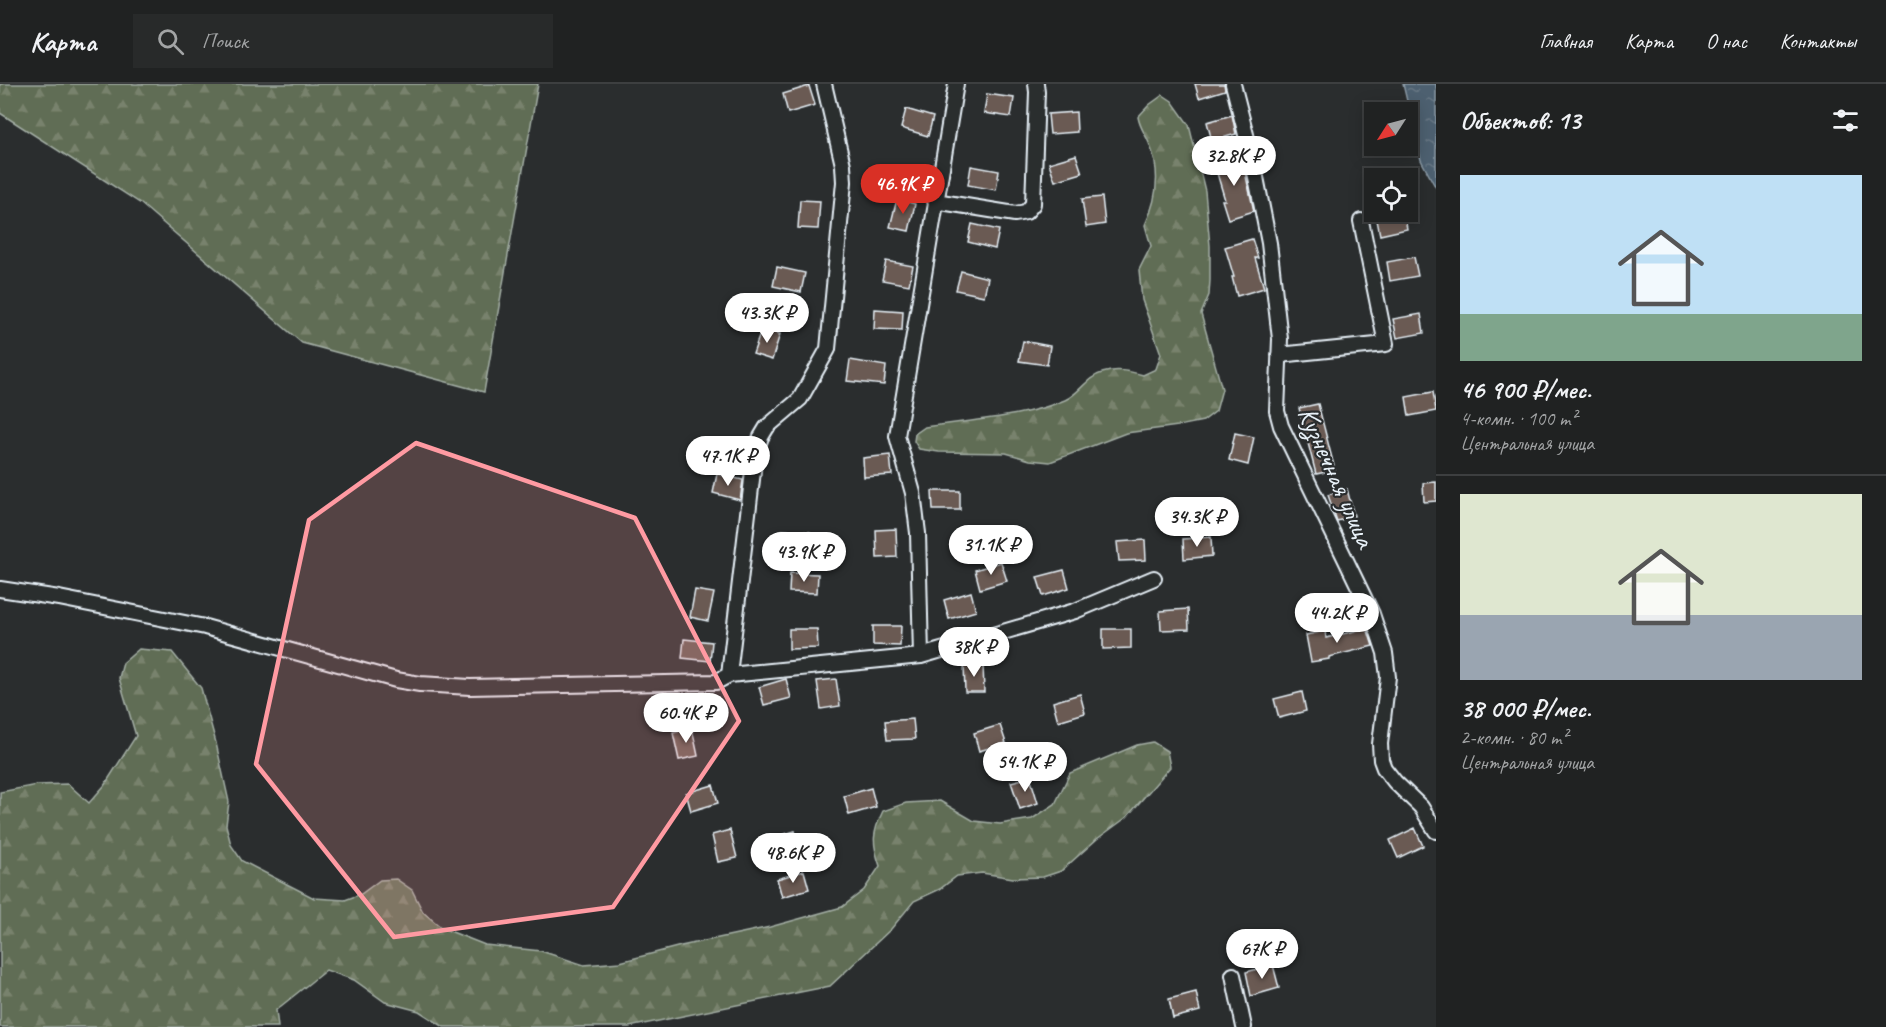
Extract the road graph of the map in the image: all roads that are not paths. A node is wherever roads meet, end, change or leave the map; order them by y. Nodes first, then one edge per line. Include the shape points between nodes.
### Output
1 (824, 84) edge
2 (956, 84) edge
3 (1036, 84) edge
4 (1233, 84) edge
5 (935, 201) junction
6 (1361, 221) dead end
7 (1279, 356) junction
8 (1154, 578) dead end
9 (0, 589) edge
10 (921, 656) junction
11 (729, 675) junction
12 (1436, 831) edge
13 (1233, 975) dead end
14 (1240, 1026) edge

1 - 11 street via 844,182 828,349 800,399 760,437
2 - 5 street
3 - 5 street via 1033,204 1026,212 1015,214
4 - 7 street, Кузнечная улица via 1269,243
5 - 10 street via 897,436 913,493 918,533
6 - 7 street via 1386,344
7 - 12 street, Кузнечная улица via 1277,411 1281,426 1372,614 1388,666 1381,760
8 - 10 street via 1075,611
9 - 11 street via 206,627 420,684 470,687 702,683 716,682
10 - 11 street
13 - 14 street

